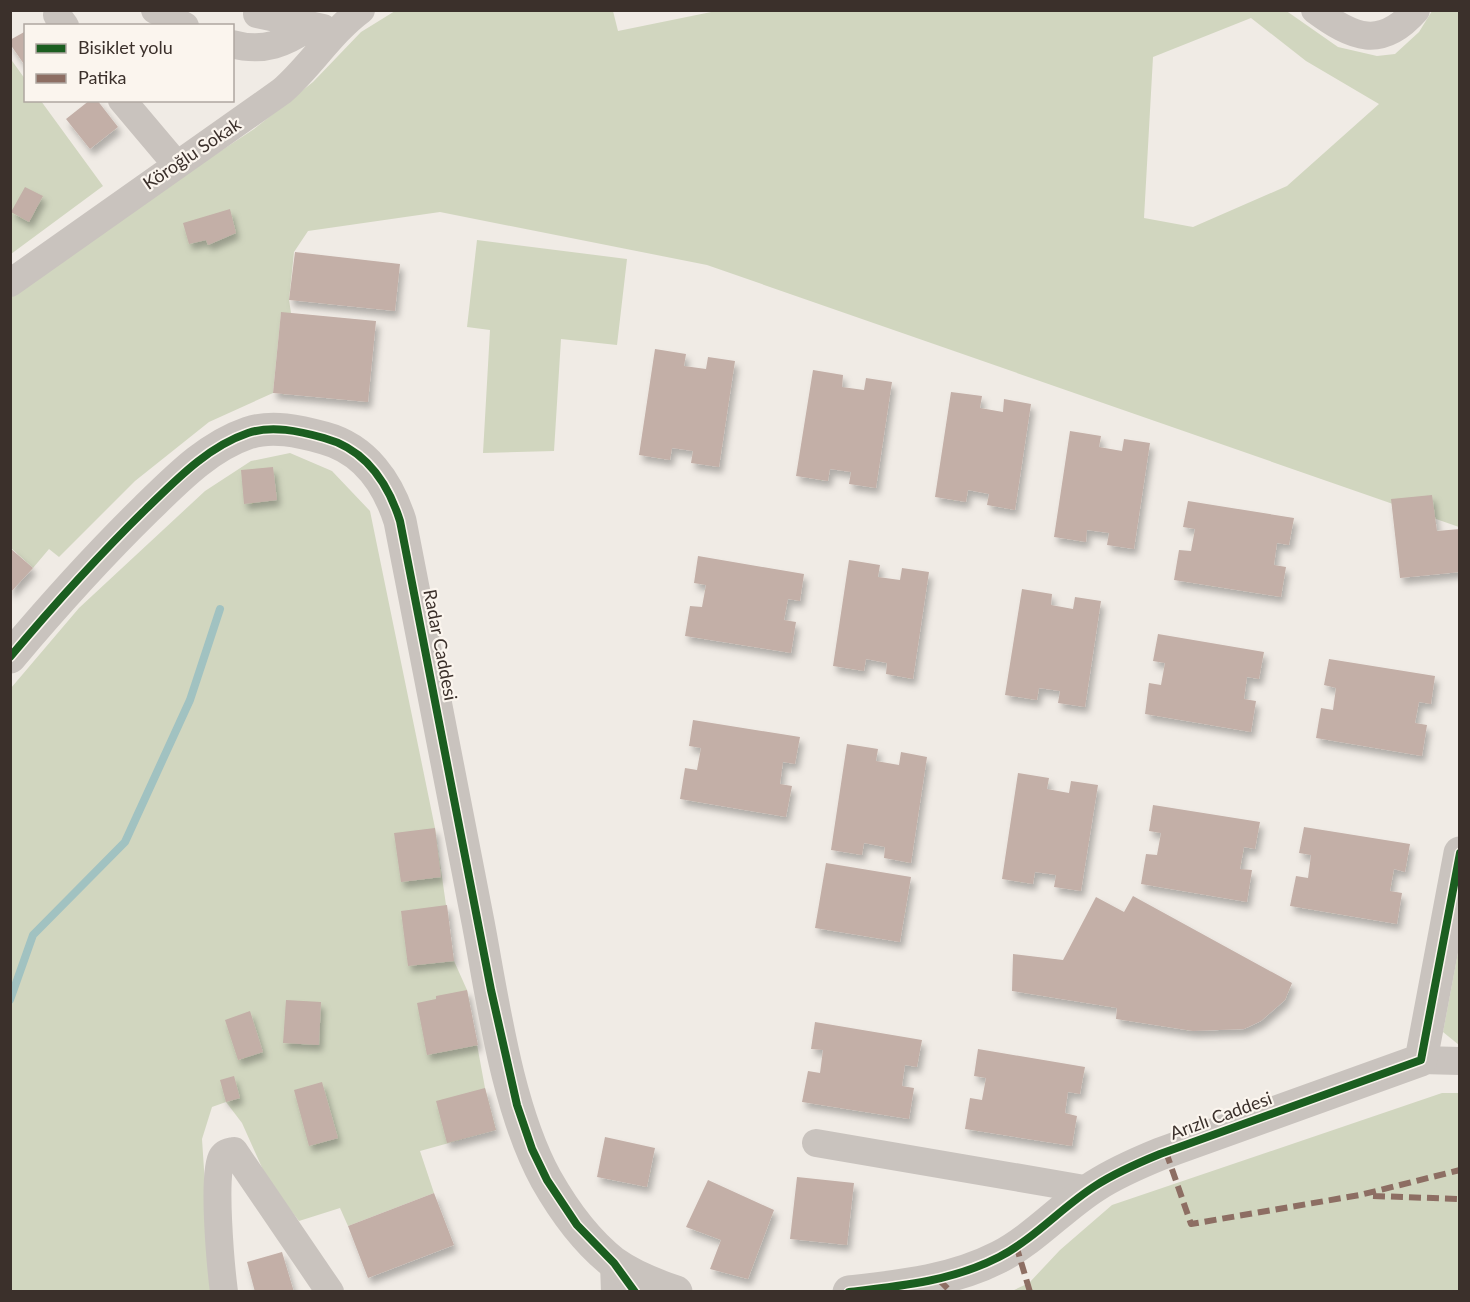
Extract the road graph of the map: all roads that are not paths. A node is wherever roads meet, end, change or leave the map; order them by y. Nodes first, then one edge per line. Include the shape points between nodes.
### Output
1 (154, 10) edge
2 (361, 10) edge
3 (1315, 10) edge
4 (1416, 10) edge
5 (257, 14) dead end
6 (181, 24) edge
7 (325, 28) junction
8 (234, 44) edge
9 (124, 102) edge
10 (176, 164) junction
11 (10, 283) edge
12 (10, 657) edge
13 (1460, 853) edge
14 (1421, 1060) junction
15 (1460, 1060) edge
16 (816, 1143) dead end
17 (1090, 1190) junction
18 (614, 1277) edge
19 (224, 1292) edge
20 (330, 1292) edge
21 (635, 1292) edge
22 (676, 1292) edge
23 (849, 1292) edge

1 - 6 street
2 - 7 street, Köroğlu Sokak
3 - 4 street via 1338,27 1380,37 1402,27
5 - 7 street
7 - 8 street via 285,43 261,47
7 - 10 street, Köroğlu Sokak via 304,72 244,120
9 - 10 street
10 - 11 street, Köroğlu Sokak
12 - 18 street, Radar Caddesi via 108,547 181,475 218,447 248,433 273,429 301,432 330,440 372,467 388,490 400,521 517,1105 547,1180
13 - 14 street
14 - 15 street
14 - 17 street, Arızlı Caddesi via 1160,1154
16 - 17 street
17 - 23 street, Arızlı Caddesi via 1001,1256 965,1272 933,1281
18 - 21 street
18 - 22 street
19 - 20 street via 218,1176 222,1157 234,1151

